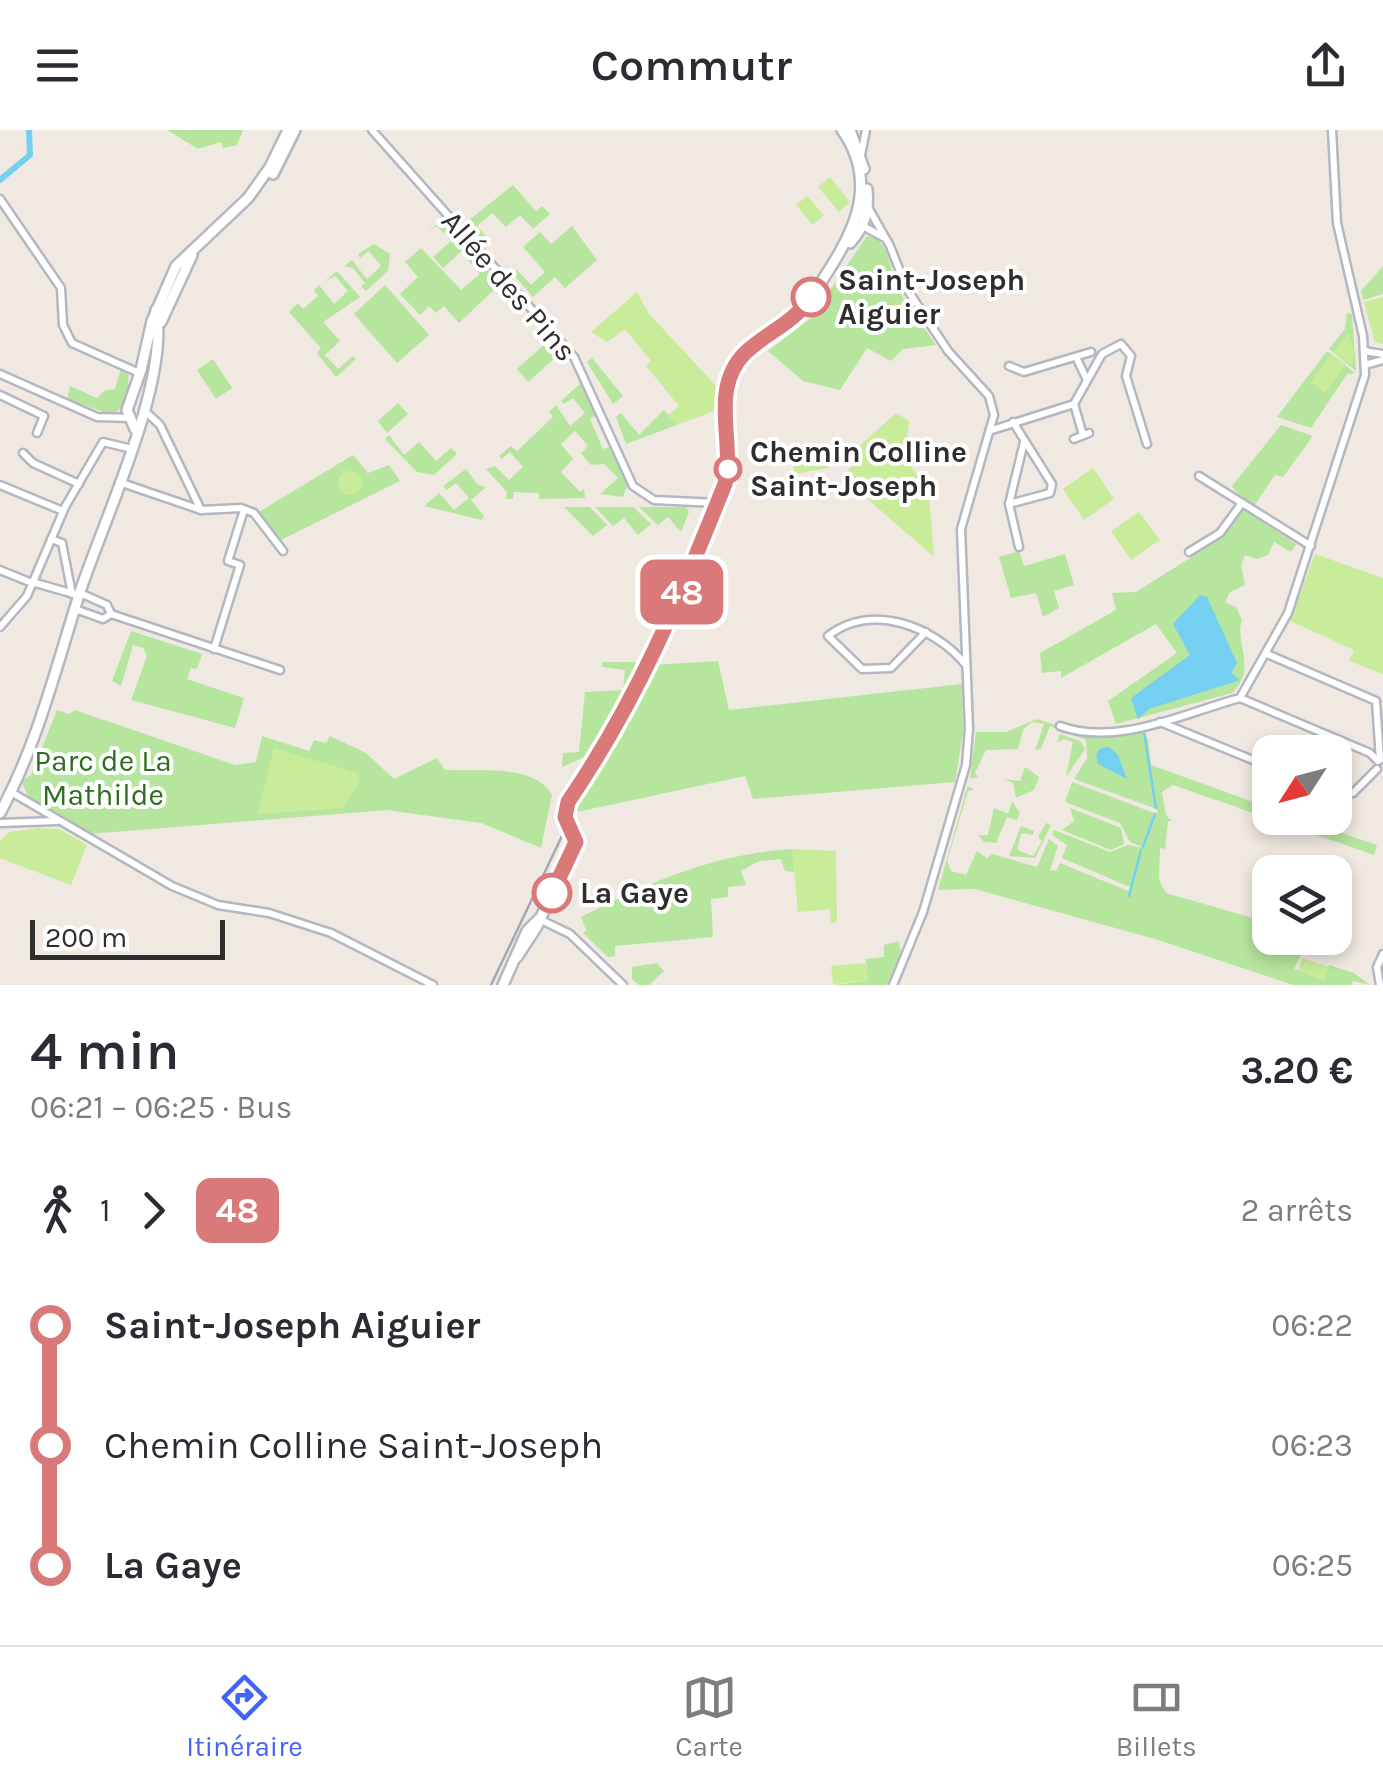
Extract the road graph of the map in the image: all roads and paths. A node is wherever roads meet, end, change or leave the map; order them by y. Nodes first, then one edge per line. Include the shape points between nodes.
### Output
1 (291, 130) edge
2 (372, 130) edge
3 (1332, 130) edge
4 (854, 135) edge
5 (0, 200) edge
6 (869, 209) junction
7 (10, 213) junction
8 (0, 220) edge
9 (860, 222) junction
10 (890, 246) junction
11 (173, 279) junction
12 (156, 310) junction
13 (158, 330) junction
14 (1364, 351) junction
15 (1092, 352) dead end
16 (1076, 357) junction
17 (1383, 357) edge
18 (1365, 365) junction
19 (1009, 366) dead end
20 (143, 372) junction
21 (0, 374) edge
22 (1087, 380) junction
23 (0, 395) edge
24 (1074, 404) junction
25 (133, 415) junction
26 (1013, 422) junction
27 (992, 430) junction
28 (36, 433) dead end
29 (1082, 436) dead end
30 (1024, 442) junction
31 (1147, 444) dead end
32 (132, 449) junction
33 (23, 453) dead end
34 (1199, 476) dead end
35 (120, 482) junction
36 (0, 484) edge
37 (79, 484) junction
38 (717, 503) junction
39 (1242, 503) junction
40 (1009, 504) junction
41 (201, 510) junction
42 (244, 510) junction
43 (64, 511) junction
44 (51, 538) junction
45 (1311, 546) junction
46 (1019, 547) dead end
47 (284, 550) dead end
48 (1189, 552) dead end
49 (0, 570) edge
50 (32, 583) junction
51 (77, 594) junction
52 (75, 609) junction
53 (112, 614) junction
54 (0, 627) edge
55 (926, 632) junction
56 (214, 649) junction
57 (1267, 654) junction
58 (966, 666) junction
59 (280, 670) dead end
60 (1240, 698) junction
61 (1158, 720) junction
62 (1060, 726) dead end
63 (1252, 759) edge
64 (1380, 764) edge
65 (10, 791) junction
66 (1352, 792) edge
67 (0, 813) edge
68 (58, 821) junction
69 (0, 823) edge
70 (538, 919) junction
71 (1383, 954) edge
72 (433, 985) edge
73 (503, 985) edge
74 (623, 985) edge
75 (894, 985) edge
76 (1380, 985) edge

1 - 11 street via 248,198 185,254
2 - 38 street, Allée des Pins via 574,358 633,486 654,500
3 - 14 street via 1337,222
4 - 6 street
4 - 9 street
5 - 7 street
6 - 9 street
6 - 10 street
7 - 8 street
7 - 20 street via 61,288 72,343
9 - 10 street
9 - 38 street via 801,312 748,350 733,370 724,401 728,470
10 - 27 street via 906,289 989,396
11 - 12 street
11 - 13 street
12 - 13 street
12 - 20 street
13 - 20 street
14 - 17 street
14 - 18 street
15 - 16 street
16 - 19 street via 1024,372
16 - 22 street
17 - 18 street
18 - 45 street
20 - 25 street
20 - 25 street
21 - 25 street via 97,417
22 - 24 street
22 - 31 street via 1107,349 1126,347 1126,376
23 - 28 street via 44,416
24 - 26 street
24 - 29 street
25 - 32 street
25 - 41 street via 156,420
26 - 27 street
26 - 30 street
27 - 58 street via 961,529
30 - 40 street
30 - 40 street via 1052,484 1050,493
32 - 35 street
32 - 37 street via 109,440 101,445
33 - 37 street
34 - 39 street
35 - 41 street
35 - 51 street
36 - 43 street
37 - 43 street
38 - 70 street via 623,720 568,802 565,817 576,842
39 - 45 street
39 - 48 street via 1220,533
40 - 46 street
41 - 42 street
42 - 47 street
42 - 56 street via 228,561 240,565
43 - 44 street
44 - 50 street
44 - 51 street via 62,544
45 - 57 street
49 - 50 street
50 - 51 street
50 - 54 street
51 - 52 street
51 - 53 street via 107,605
52 - 53 street via 103,618
52 - 65 street via 38,729
53 - 56 street
55 - 55 street via 877,619 840,626 828,636 862,670 891,668
55 - 58 street
56 - 59 street
57 - 60 street
57 - 64 street via 1376,701
58 - 75 street via 966,765 924,912
60 - 61 street
60 - 64 street via 1370,753
61 - 62 street via 1092,736
61 - 63 street
64 - 66 street
65 - 67 street
65 - 68 street
68 - 69 street
68 - 72 street via 172,886 218,905 332,933
70 - 73 street
70 - 74 street via 570,934
71 - 76 street

